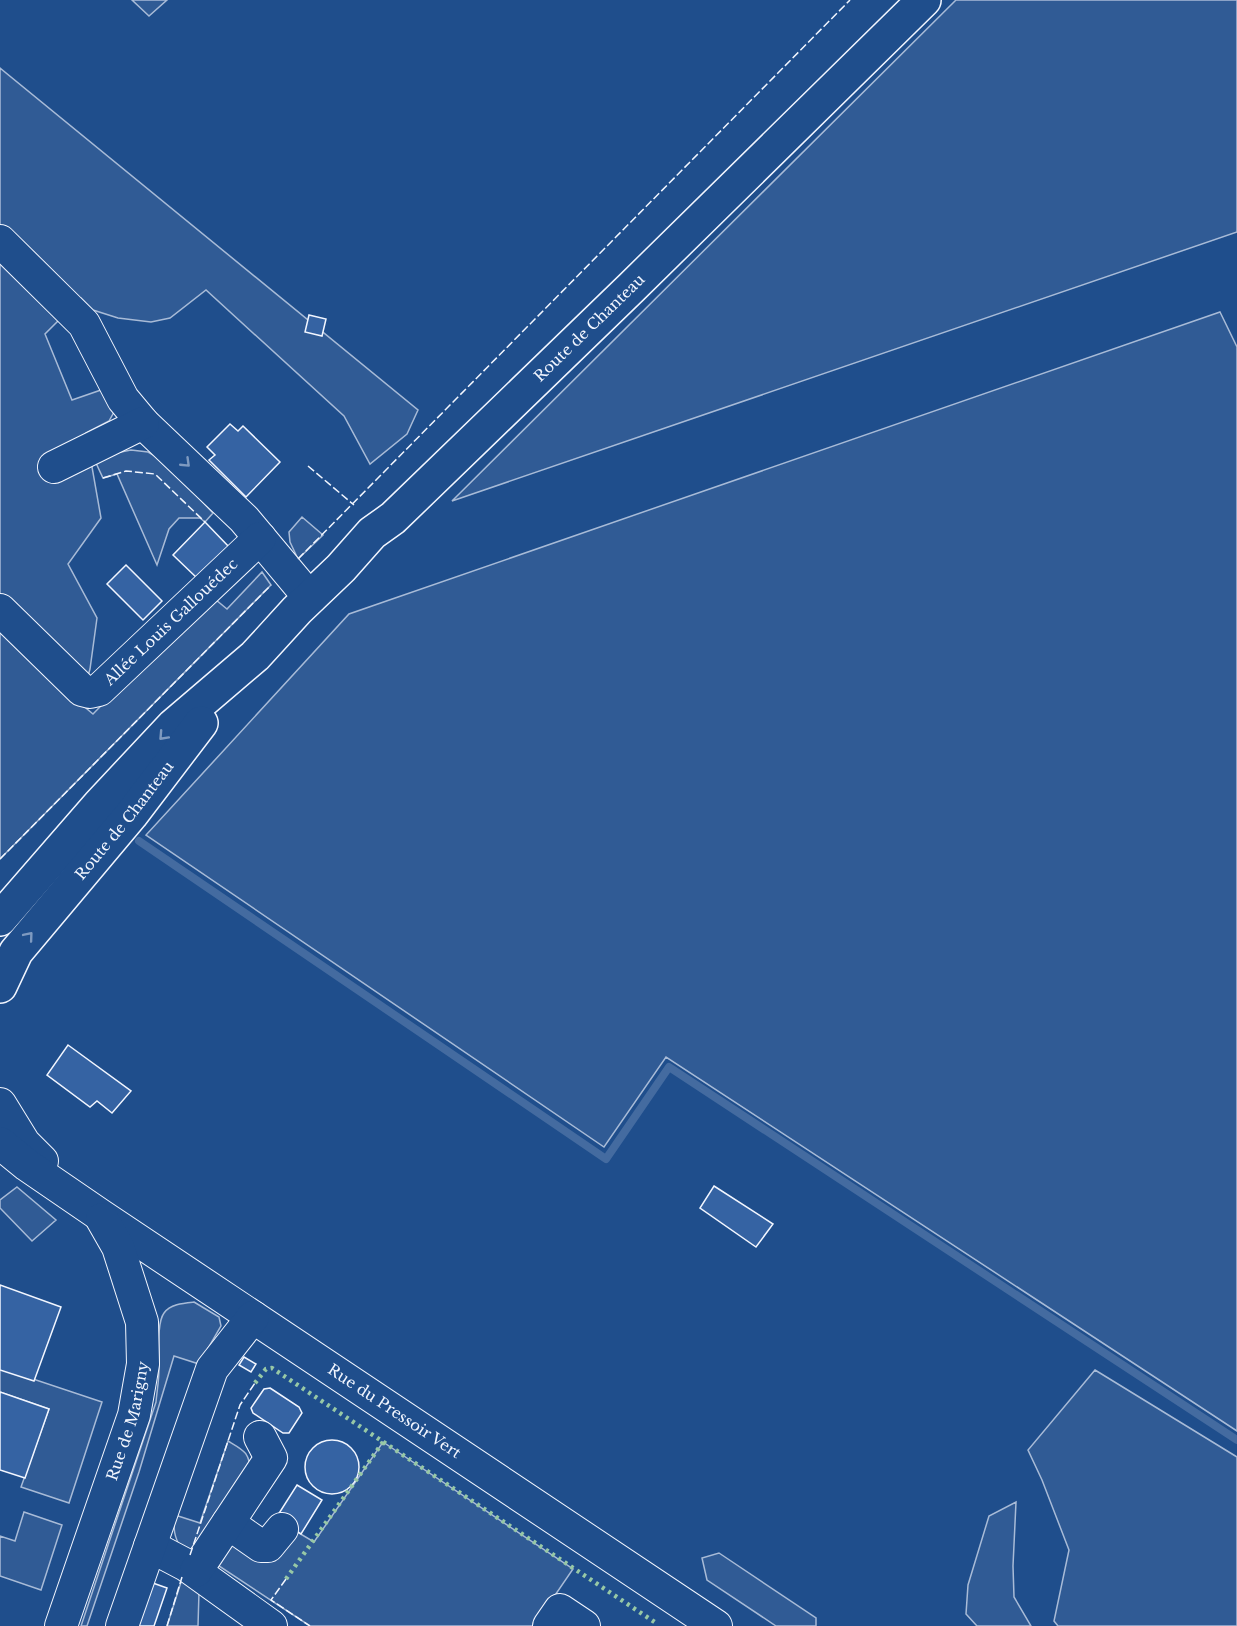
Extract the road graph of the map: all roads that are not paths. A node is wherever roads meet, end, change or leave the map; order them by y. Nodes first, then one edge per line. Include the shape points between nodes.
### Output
1 (924, 0) edge
2 (0, 241) edge
3 (143, 423) junction
4 (54, 468) dead end
5 (260, 538) junction
6 (310, 598) junction
7 (0, 610) edge
8 (255, 656) junction
9 (0, 920) edge
10 (0, 986) edge
11 (0, 1104) edge
12 (0, 1143) edge
13 (72, 1195) junction
14 (100, 1215) junction
15 (253, 1317) junction
16 (260, 1437) dead end
17 (228, 1523) junction
18 (282, 1529) dead end
19 (150, 1546) junction
20 (196, 1571) junction
21 (686, 1617) edge
22 (61, 1626) edge
23 (122, 1626) edge
24 (271, 1626) edge
25 (549, 1626) edge
26 (584, 1626) edge
27 (716, 1626) edge

1 - 6 main road, Route de Chanteau via 393,518 372,533
2 - 3 street via 84,324 123,399
3 - 4 street
3 -> 5 street
5 - 6 street
5 - 7 street, Allée Louis Gallouédec via 99,690 82,690
6 - 8 main road, Route de Chanteau
8 -> 9 main road, Route de Chanteau via 173,726
10 -> 8 main road, Route de Chanteau via 16,952 131,815
11 - 13 street, Rue du Pressoir Vert via 24,1143
12 - 13 street, Rue du Pressoir Vert
13 - 14 street, Rue du Pressoir Vert
14 - 15 street, Rue du Pressoir Vert
14 - 22 street, Rue de Marigny via 118,1248 142,1322 143,1364 134,1415
15 - 19 street via 212,1369
15 - 21 street, Rue du Pressoir Vert
16 - 17 street via 271,1458
17 - 18 street via 261,1546 268,1545
17 - 20 street
19 - 20 street
19 - 23 street
20 - 24 street
21 - 27 street, Rue du Pressoir Vert
25 - 26 street via 560,1610

